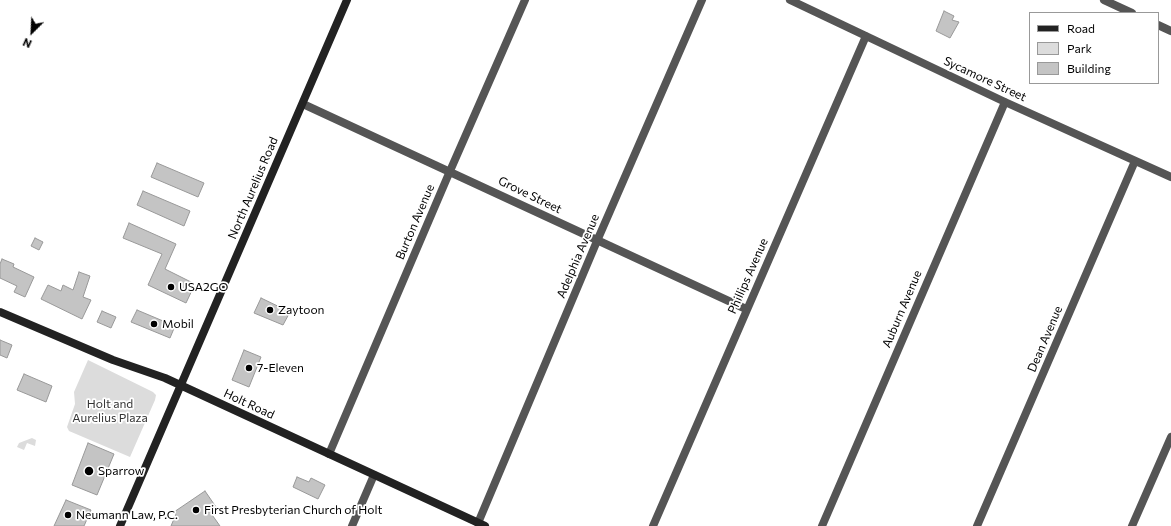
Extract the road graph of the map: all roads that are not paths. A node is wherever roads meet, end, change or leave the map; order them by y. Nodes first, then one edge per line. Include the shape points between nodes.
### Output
1 (347, 0) edge
2 (525, 0) edge
3 (702, 0) edge
4 (790, 0) edge
5 (1104, 0) edge
6 (1130, 12) edge
7 (1159, 25) edge
8 (1171, 31) edge
9 (866, 36) junction
10 (1005, 102) junction
11 (303, 104) junction
12 (1136, 161) junction
13 (450, 171) junction
14 (1171, 177) edge
15 (597, 241) junction
16 (746, 309) junction
17 (0, 312) edge
18 (181, 386) junction
19 (1171, 437) edge
20 (329, 454) junction
21 (374, 475) junction
22 (481, 524) edge
23 (120, 526) edge
24 (352, 526) edge
25 (653, 526) edge
26 (822, 526) edge
27 (977, 526) edge
28 (1132, 526) edge

1 - 11 street, North Aurelius Road
2 - 13 street, Burton Avenue
3 - 15 street, Adelphia Avenue
4 - 9 street, Sycamore Street
5 - 6 street
7 - 8 street
9 - 10 street, Sycamore Street
9 - 16 street, Phillips Avenue
10 - 12 street, Sycamore Street
10 - 26 street, Auburn Avenue
11 - 13 street, Grove Street
11 - 18 street, North Aurelius Road
12 - 14 street, Sycamore Street
12 - 27 street, Dean Avenue
13 - 15 street, Grove Street
13 - 20 street, Burton Avenue
15 - 16 street, Grove Street
15 - 22 street, Adelphia Avenue
16 - 25 street, Phillips Avenue
17 - 18 street, Holt Road
18 - 20 street, Holt Road
18 - 23 street, North Aurelius Road
19 - 28 street
20 - 21 street, Holt Road
21 - 22 street, Holt Road
21 - 24 street

